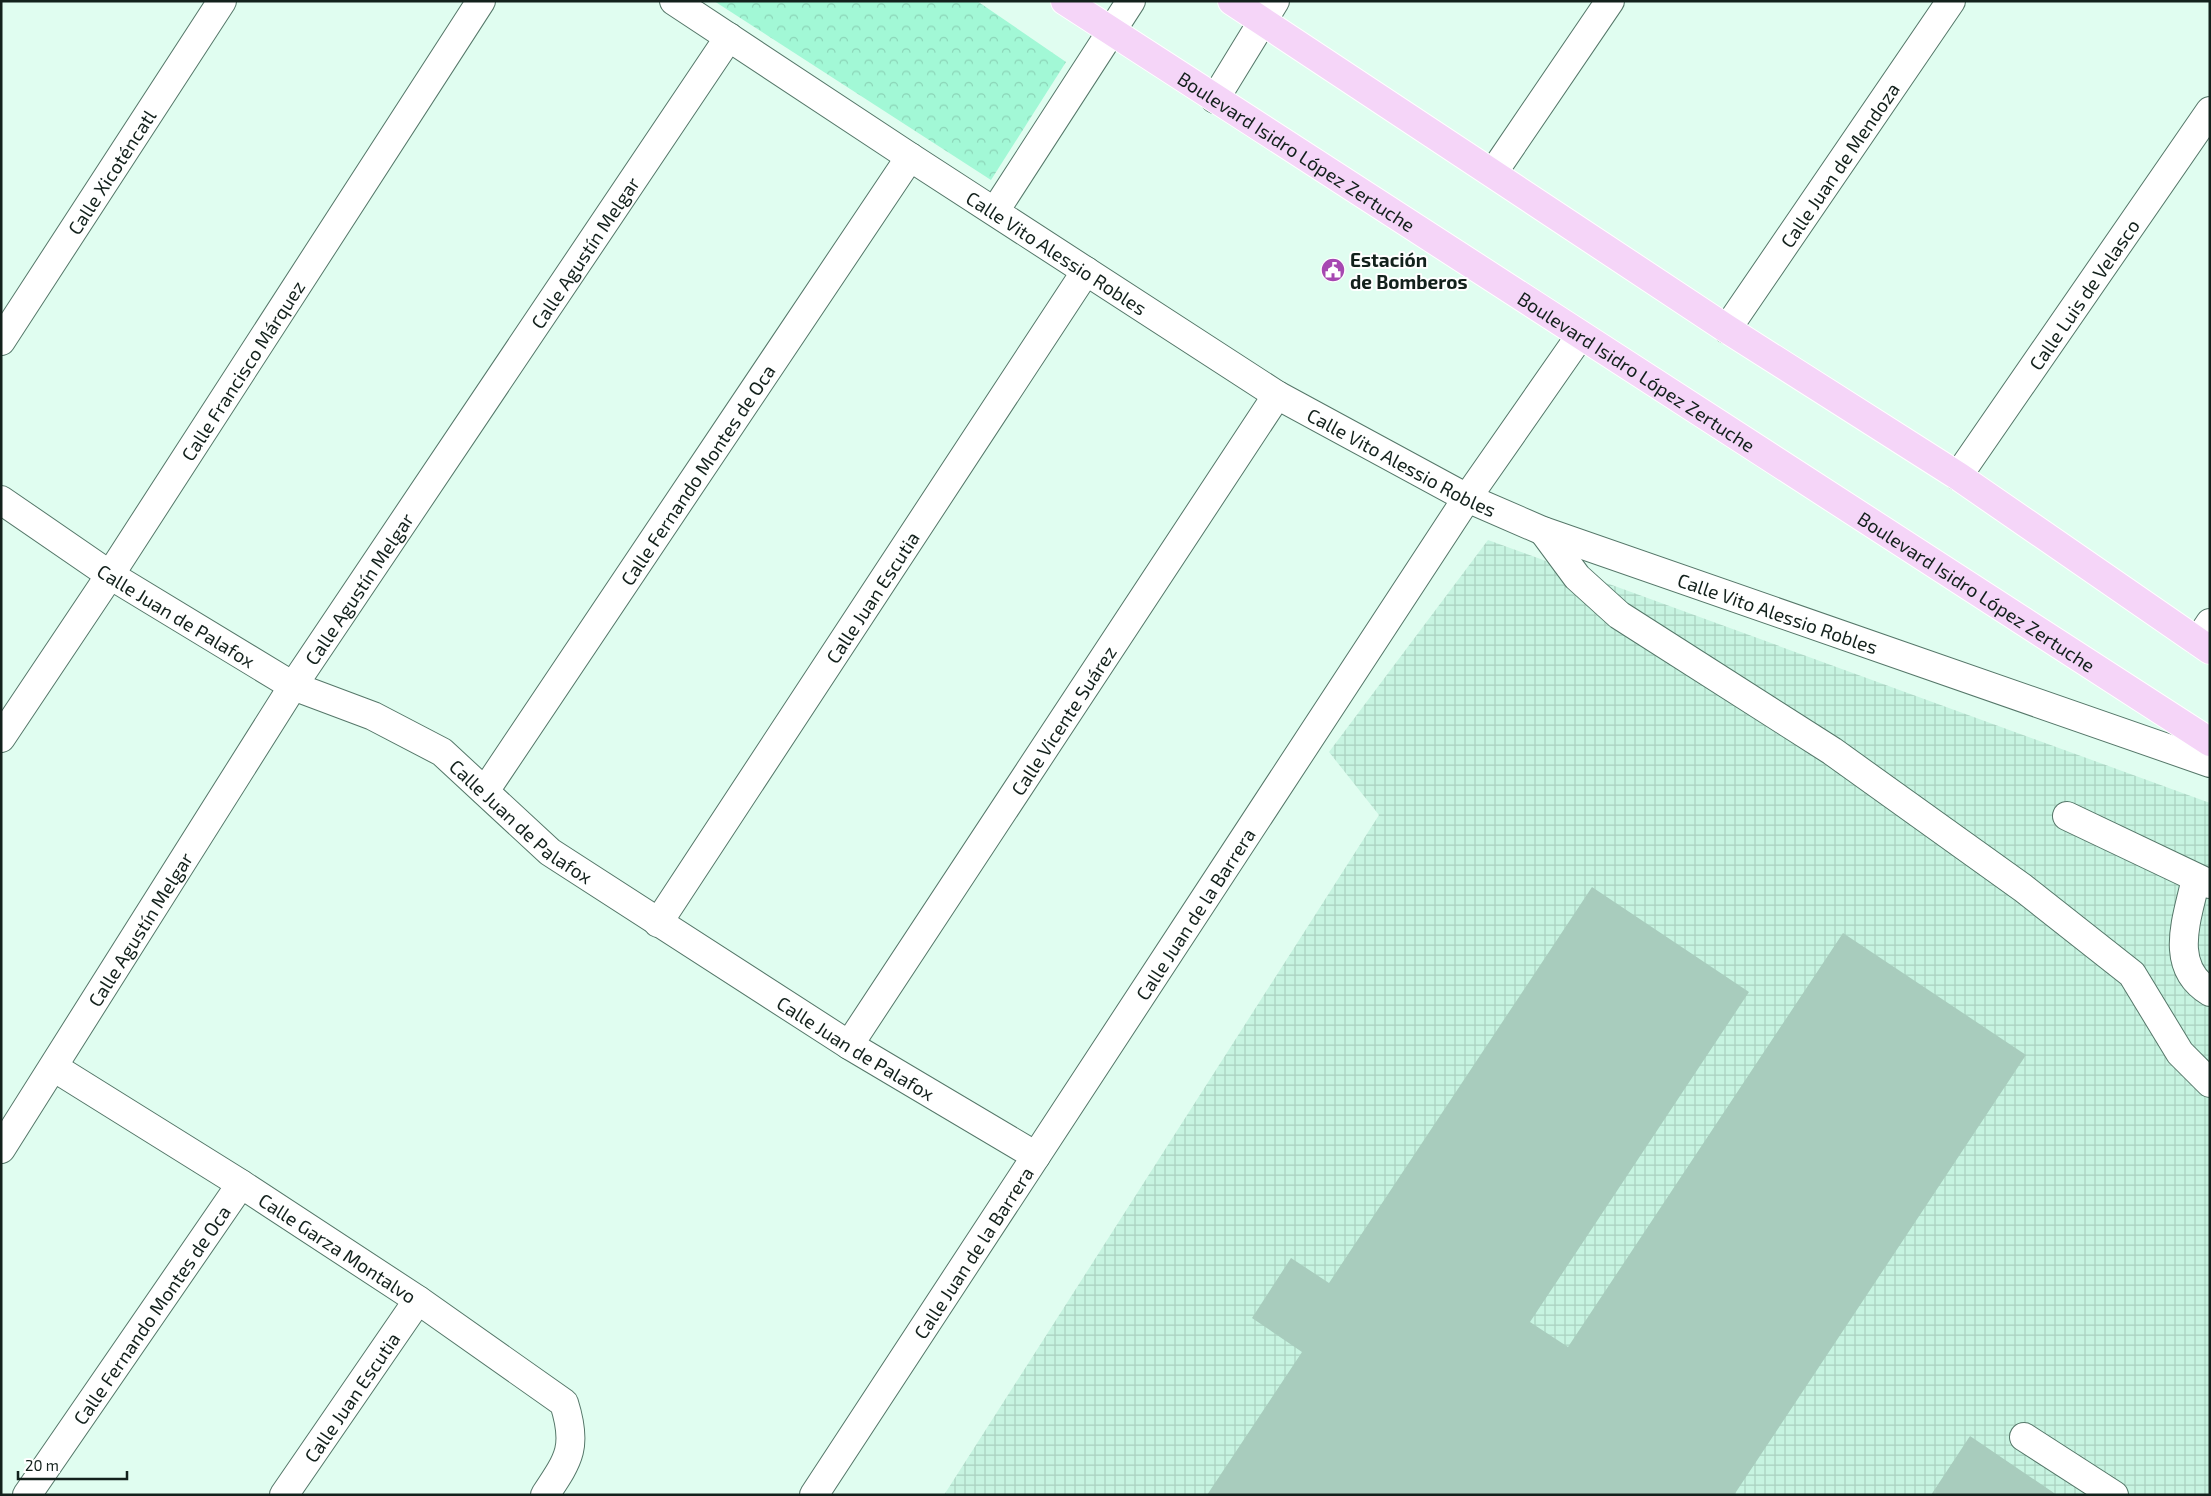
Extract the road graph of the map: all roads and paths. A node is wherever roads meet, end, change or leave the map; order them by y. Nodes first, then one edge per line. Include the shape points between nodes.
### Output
1 (222, 1) edge
2 (481, 1) edge
3 (674, 1) edge
4 (1065, 1) edge
5 (1131, 1) edge
6 (1232, 1) edge
7 (1610, 1) edge
8 (1951, 1) edge
9 (1269, 11) edge
10 (1112, 32) junction
11 (729, 37) junction
12 (1215, 99) junction
13 (2210, 111) edge
14 (910, 157) junction
15 (1493, 173) junction
16 (995, 211) junction
17 (1086, 271) junction
18 (1727, 329) junction
19 (1580, 336) junction
20 (1, 341) edge
21 (1277, 395) junction
22 (1958, 476) junction
23 (1467, 498) junction
24 (1, 500) edge
25 (1544, 532) junction
26 (110, 575) junction
27 (2206, 638) edge
28 (294, 686) junction
29 (1, 738) edge
30 (2210, 742) edge
31 (2210, 764) edge
32 (485, 791) junction
33 (2067, 816) dead end
34 (2203, 881) edge
35 (658, 923) junction
36 (2210, 992) edge
37 (849, 1045) junction
38 (55, 1068) junction
39 (2210, 1083) edge
40 (1, 1149) edge
41 (1036, 1156) junction
42 (241, 1184) junction
43 (418, 1300) junction
44 (2024, 1436) dead end
45 (27, 1495) edge
46 (284, 1495) edge
47 (545, 1495) edge
48 (814, 1495) edge
49 (2114, 1495) edge

1 - 20 street, Calle Xicoténcatl
2 - 26 street, Calle Francisco Márquez
3 - 11 street, Calle Vito Alessio Robles
4 - 10 main road, Boulevard Isidro López Zertuche
5 - 10 street
6 - 9 main road
7 - 15 street
8 - 18 street, Calle Juan de Mendoza
9 - 12 street
9 - 15 main road
10 - 12 main road, Boulevard Isidro López Zertuche
10 - 16 street
11 - 14 street, Calle Vito Alessio Robles
11 - 28 street, Calle Agustín Melgar
12 - 19 main road, Boulevard Isidro López Zertuche
13 - 22 street, Calle Luis de Velasco
14 - 16 street, Calle Vito Alessio Robles
14 - 32 street, Calle Fernando Montes de Oca
15 - 18 main road
16 - 17 street, Calle Vito Alessio Robles
17 - 21 street, Calle Vito Alessio Robles
17 - 35 street, Calle Juan Escutia
18 - 22 main road
19 - 23 street, Calle Juan de la Barrera
19 - 30 main road, Boulevard Isidro López Zertuche
21 - 23 street, Calle Vito Alessio Robles
21 - 37 street, Calle Vicente Suárez
22 - 27 main road
23 - 25 street, Calle Vito Alessio Robles
23 - 41 street, Calle Juan de la Barrera
24 - 26 street, Calle Juan de Palafox
25 - 31 street, Calle Vito Alessio Robles
25 - 39 street via 1577,577 1619,615 1832,751 2023,888 2132,974 2180,1053
26 - 28 street, Calle Juan de Palafox
26 - 29 street, Calle Francisco Márquez
28 - 32 street, Calle Juan de Palafox via 373,716 442,752
28 - 38 street, Calle Agustín Melgar
32 - 35 street, Calle Juan de Palafox via 550,852
33 - 34 street
34 - 36 street via 2183,946 2184,960 2194,979
35 - 37 street, Calle Juan de Palafox
37 - 41 street, Calle Juan de Palafox
38 - 40 street, Calle Agustín Melgar
38 - 42 street, Calle Garza Montalvo
41 - 48 street, Calle Juan de la Barrera
42 - 43 street, Calle Garza Montalvo
42 - 45 street, Calle Fernando Montes de Oca
43 - 46 street, Calle Juan Escutia
43 - 47 street, Calle Garza Montalvo via 564,1403 569,1420 567,1462
44 - 49 street

